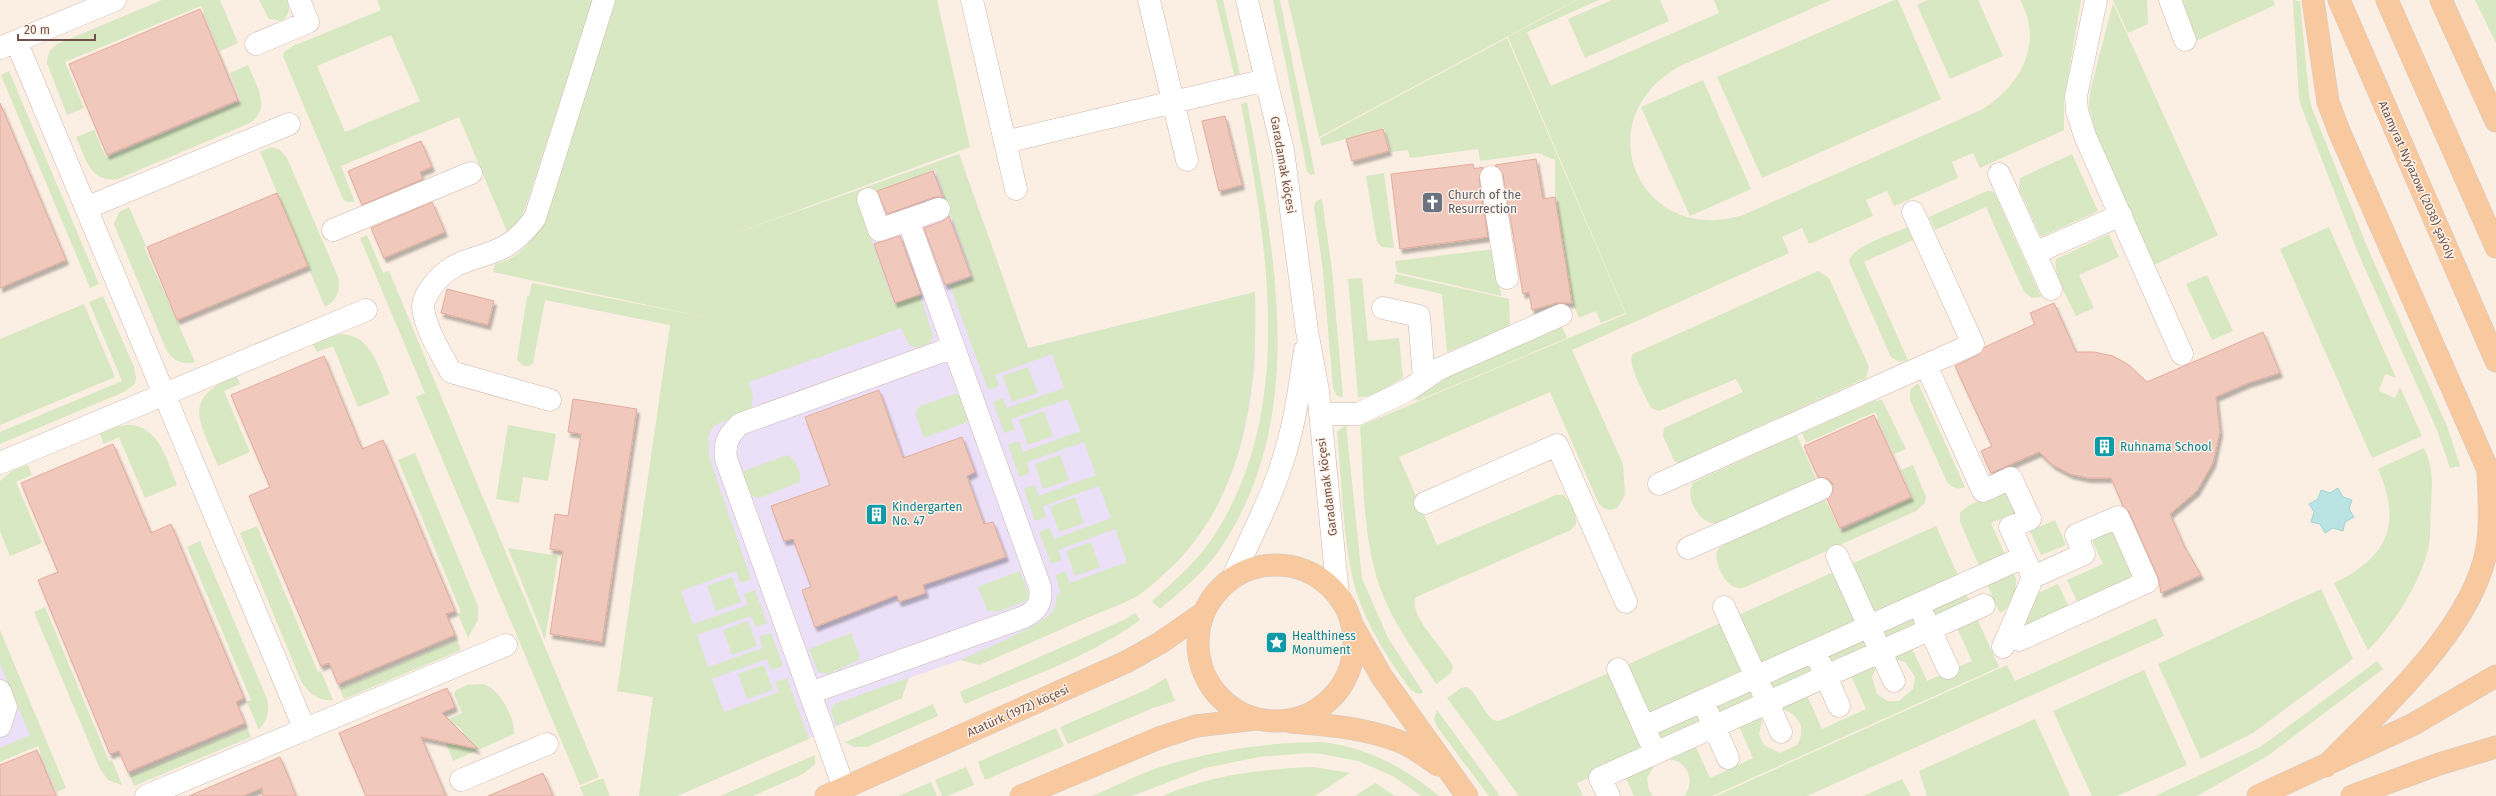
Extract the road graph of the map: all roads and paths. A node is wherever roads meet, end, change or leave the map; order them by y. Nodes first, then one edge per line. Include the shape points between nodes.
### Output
1 (115, 0) edge
2 (299, 0) edge
3 (604, 0) edge
4 (972, 0) edge
5 (1149, 0) edge
6 (1247, 0) edge
7 (2096, 0) edge
8 (2170, 0) edge
9 (2313, 0) edge
10 (2339, 0) edge
11 (2387, 0) edge
12 (2441, 0) edge
13 (2185, 40) dead end
14 (256, 44) dead end
15 (8, 45) edge
16 (1266, 80) junction
17 (1174, 102) junction
18 (2496, 121) edge
19 (289, 124) dead end
20 (1005, 142) junction
21 (1187, 160) dead end
22 (471, 173) dead end
23 (1999, 174) dead end
24 (1491, 177) dead end
25 (1016, 189) dead end
26 (868, 199) dead end
27 (86, 208) junction
28 (939, 209) dead end
29 (1913, 212) dead end
30 (2121, 215) junction
31 (908, 220) junction
32 (333, 230) dead end
33 (2496, 247) edge
34 (2035, 253) junction
35 (1507, 278) dead end
36 (2051, 289) dead end
37 (1383, 308) dead end
38 (366, 310) dead end
39 (1561, 315) dead end
40 (1307, 331) junction
41 (954, 347) junction
42 (2182, 354) dead end
43 (2496, 360) edge
44 (1926, 365) junction
45 (1424, 379) junction
46 (164, 394) junction
47 (550, 400) dead end
48 (1320, 414) junction
49 (0, 463) edge
50 (2492, 479) edge
51 (1659, 484) dead end
52 (1821, 489) dead end
53 (1426, 503) dead end
54 (1688, 548) dead end
55 (1838, 556) dead end
56 (2024, 557) junction
57 (1233, 577) junction
58 (2033, 577) junction
59 (1338, 596) junction
60 (1626, 602) dead end
61 (1918, 604) junction
62 (1984, 605) dead end
63 (1724, 607) dead end
64 (1202, 614) junction
65 (1869, 626) junction
66 (1353, 627) junction
67 (1930, 629) junction
68 (506, 645) dead end
69 (1814, 651) junction
70 (1880, 652) junction
71 (1948, 668) dead end
72 (1618, 669) dead end
73 (1826, 676) junction
74 (2496, 676) edge
75 (1756, 677) junction
76 (1894, 681) dead end
77 (0, 691) edge
78 (810, 693) junction
79 (1702, 701) junction
80 (1768, 702) junction
81 (1839, 706) dead end
82 (1257, 719) junction
83 (1284, 721) junction
84 (0, 726) edge
85 (1644, 727) junction
86 (1714, 727) junction
87 (305, 730) junction
88 (1780, 732) dead end
89 (547, 744) dead end
90 (2496, 747) edge
91 (1658, 758) junction
92 (1728, 758) dead end
93 (2326, 766) junction
94 (1449, 772) junction
95 (461, 780) dead end
96 (835, 792) edge
97 (146, 796) edge
98 (1022, 796) edge
99 (1467, 796) edge
100 (1609, 796) edge
101 (2258, 796) edge
102 (2352, 796) edge

1 - 15 street
2 - 14 street via 308,22
3 - 47 street via 534,218 525,231 504,247 461,261 449,268 426,294 423,307 429,327 451,372
4 - 20 street
5 - 17 street
6 - 16 street, Garadamak köçesi
7 - 30 street via 2076,96 2077,112 2085,136
8 - 13 street
9 - 50 main road via 2328,102
10 - 43 main road, Atamyrat Nyýazow (2038) şaýoly
11 - 33 main road
12 - 18 main road
15 - 27 street
16 - 17 street
16 - 40 street, Garadamak köçesi via 1282,151
17 - 20 street
17 - 21 street
19 - 27 street
20 - 25 street
22 - 32 street
23 - 34 street
24 - 35 street
26 - 31 street via 879,230
27 - 46 street
28 - 31 street
29 - 44 street via 1973,344
30 - 34 street
30 - 42 street
31 - 41 street
34 - 36 street
37 - 45 street via 1419,316
38 - 46 street
39 - 45 street via 1439,369
40 - 48 street, Garadamak köçesi
40 - 57 street, Garadamak köçesi via 1299,392 1286,451
41 - 78 street via 758,416 740,424 727,437 724,447 726,460
41 - 78 street via 1042,598 1038,607 1024,617
44 - 51 street
44 - 56 street via 1983,491 2011,478 2030,519 2010,527
45 - 48 street via 1408,390 1358,414
46 - 49 street
46 - 87 street
48 - 59 street, Garadamak köçesi
50 - 93 main road via 2487,548 2475,588 2462,611 2418,669
52 - 54 street
53 - 60 street via 1557,445
55 - 65 street
56 - 58 street
56 - 61 street
57 - 59 main road via 1250,568 1270,564 1289,566 1308,571 1325,582
57 - 64 main road via 1214,593
58 - 58 street via 2011,643 2147,582 2118,517 2076,535 2084,554
59 - 66 main road via 1348,611
61 - 65 street
61 - 67 street
62 - 67 street
63 - 75 street
64 - 82 main road via 1198,658 1206,679 1219,697 1236,711
64 - 96 main road, Atatürk (1972) köçesi via 1160,643 1126,662
65 - 69 street
65 - 70 street
66 - 83 main road via 1354,649 1350,670 1339,690 1324,706 1305,716
66 - 94 main road via 1382,677
67 - 70 street
67 - 71 street
68 - 87 street
69 - 73 street
69 - 75 street
70 - 73 street
70 - 76 street
72 - 85 street
73 - 80 street
73 - 81 street
74 - 93 main road via 2412,725
75 - 79 street
75 - 80 street
77 - 84 street via 6,707
78 - 96 street
79 - 85 street
79 - 86 street
80 - 86 street
80 - 88 street
82 - 83 main road
82 - 98 main road via 1196,726 1159,738
83 - 94 main road via 1338,726 1402,742
85 - 91 street
86 - 91 street
86 - 92 street
87 - 97 street
89 - 95 street
90 - 102 main road via 2439,764
91 - 100 street via 1600,778
93 - 101 main road
94 - 99 main road

